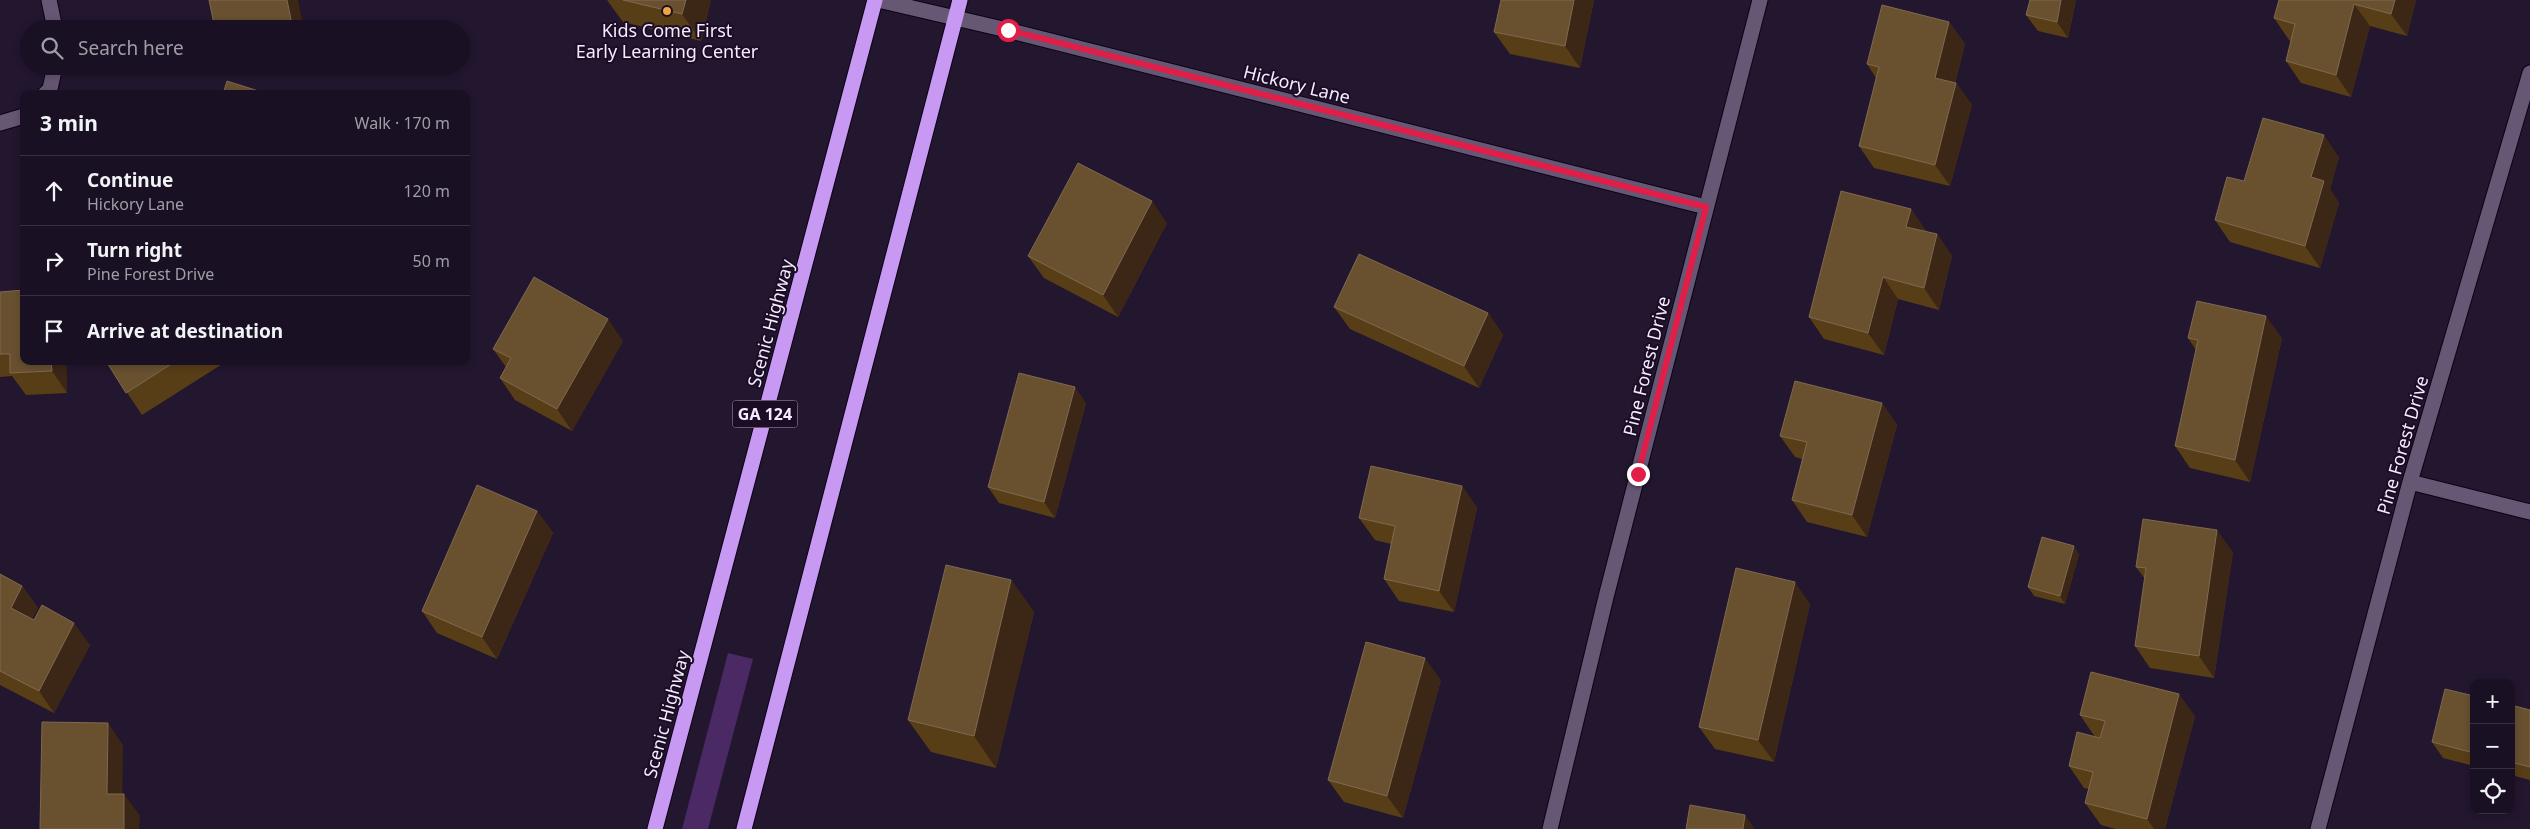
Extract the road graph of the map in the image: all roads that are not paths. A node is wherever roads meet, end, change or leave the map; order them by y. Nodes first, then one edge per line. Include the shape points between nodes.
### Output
1 (49, 0) edge
2 (877, 0) edge
3 (960, 0) edge
4 (1760, 0) edge
5 (956, 18) junction
6 (53, 20) edge
7 (2530, 73) edge
8 (53, 75) edge
9 (48, 90) edge
10 (20, 117) edge
11 (0, 123) edge
12 (1706, 207) junction
13 (2410, 482) junction
14 (2530, 512) edge
15 (654, 829) edge
16 (744, 829) edge
17 (1550, 829) edge
18 (2318, 829) edge

1 - 6 street
2 - 5 street, Hickory Lane
2 - 15 highway, Scenic Highway / GA 124
3 - 5 highway
4 - 12 street, Pine Forest Drive
5 - 12 street, Hickory Lane
5 - 16 highway
7 - 13 street, Pine Forest Drive
8 - 9 street
10 - 11 street
12 - 17 street, Pine Forest Drive
13 - 14 street
13 - 18 street, Pine Forest Drive

